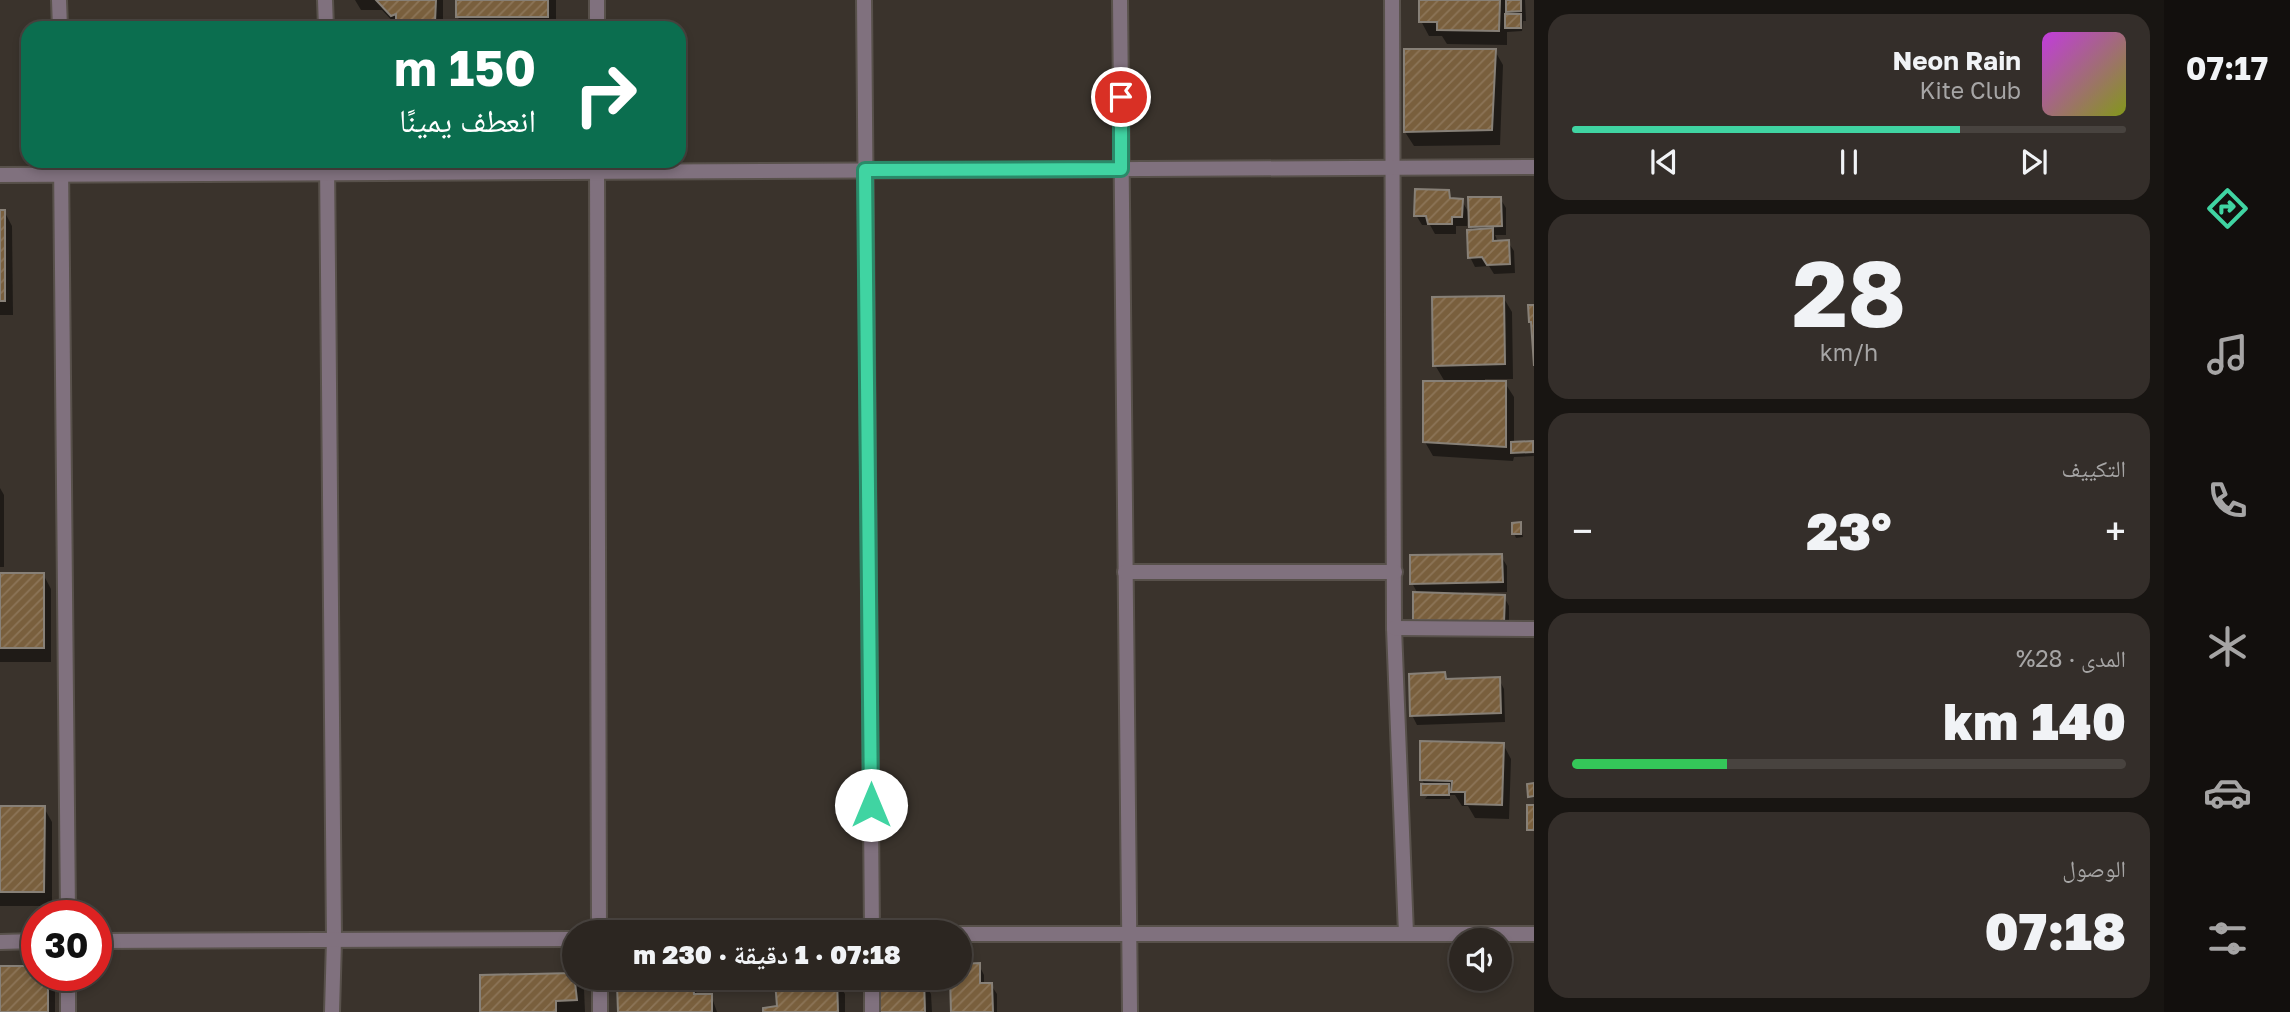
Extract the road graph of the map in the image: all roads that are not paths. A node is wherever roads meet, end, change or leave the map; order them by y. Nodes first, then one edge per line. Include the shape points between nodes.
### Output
1 (59, 0) edge
2 (325, 0) edge
3 (597, 0) edge
4 (864, 0) edge
5 (1120, 0) edge
6 (1392, 0) edge
7 (60, 21) edge
8 (326, 21) edge
9 (597, 21) edge
10 (1534, 167) edge
11 (61, 168) edge
12 (327, 168) edge
13 (597, 168) edge
14 (686, 168) edge
15 (1394, 168) junction
16 (1121, 169) junction
17 (865, 170) junction
18 (0, 175) edge
19 (1125, 572) junction
20 (1395, 572) junction
21 (1394, 628) junction
22 (1534, 629) edge
23 (68, 900) edge
24 (600, 920) edge
25 (872, 920) edge
26 (972, 934) edge
27 (1406, 934) junction
28 (1534, 934) edge
29 (1129, 936) junction
30 (562, 939) edge
31 (334, 940) junction
32 (21, 941) edge
33 (112, 941) edge
34 (0, 942) edge
35 (600, 990) edge
36 (872, 990) edge
37 (68, 991) edge
38 (68, 1012) edge
39 (332, 1012) edge
40 (600, 1012) edge
41 (872, 1012) edge
42 (1130, 1012) edge

1 - 7 street
2 - 8 street
3 - 9 street
4 - 17 street
5 - 16 street
6 - 15 street
10 - 15 street
11 - 18 street
11 - 23 street
12 - 31 street
13 - 24 street
14 - 17 street
15 - 16 street
15 - 20 street
16 - 17 street
16 - 19 street
17 - 25 street
19 - 20 street
19 - 29 street
20 - 21 street
21 - 22 street
21 - 27 street
26 - 29 street
27 - 28 street
27 - 29 street
29 - 42 street
30 - 31 street
31 - 33 street
31 - 39 street
32 - 34 street
35 - 40 street
36 - 41 street
37 - 38 street

